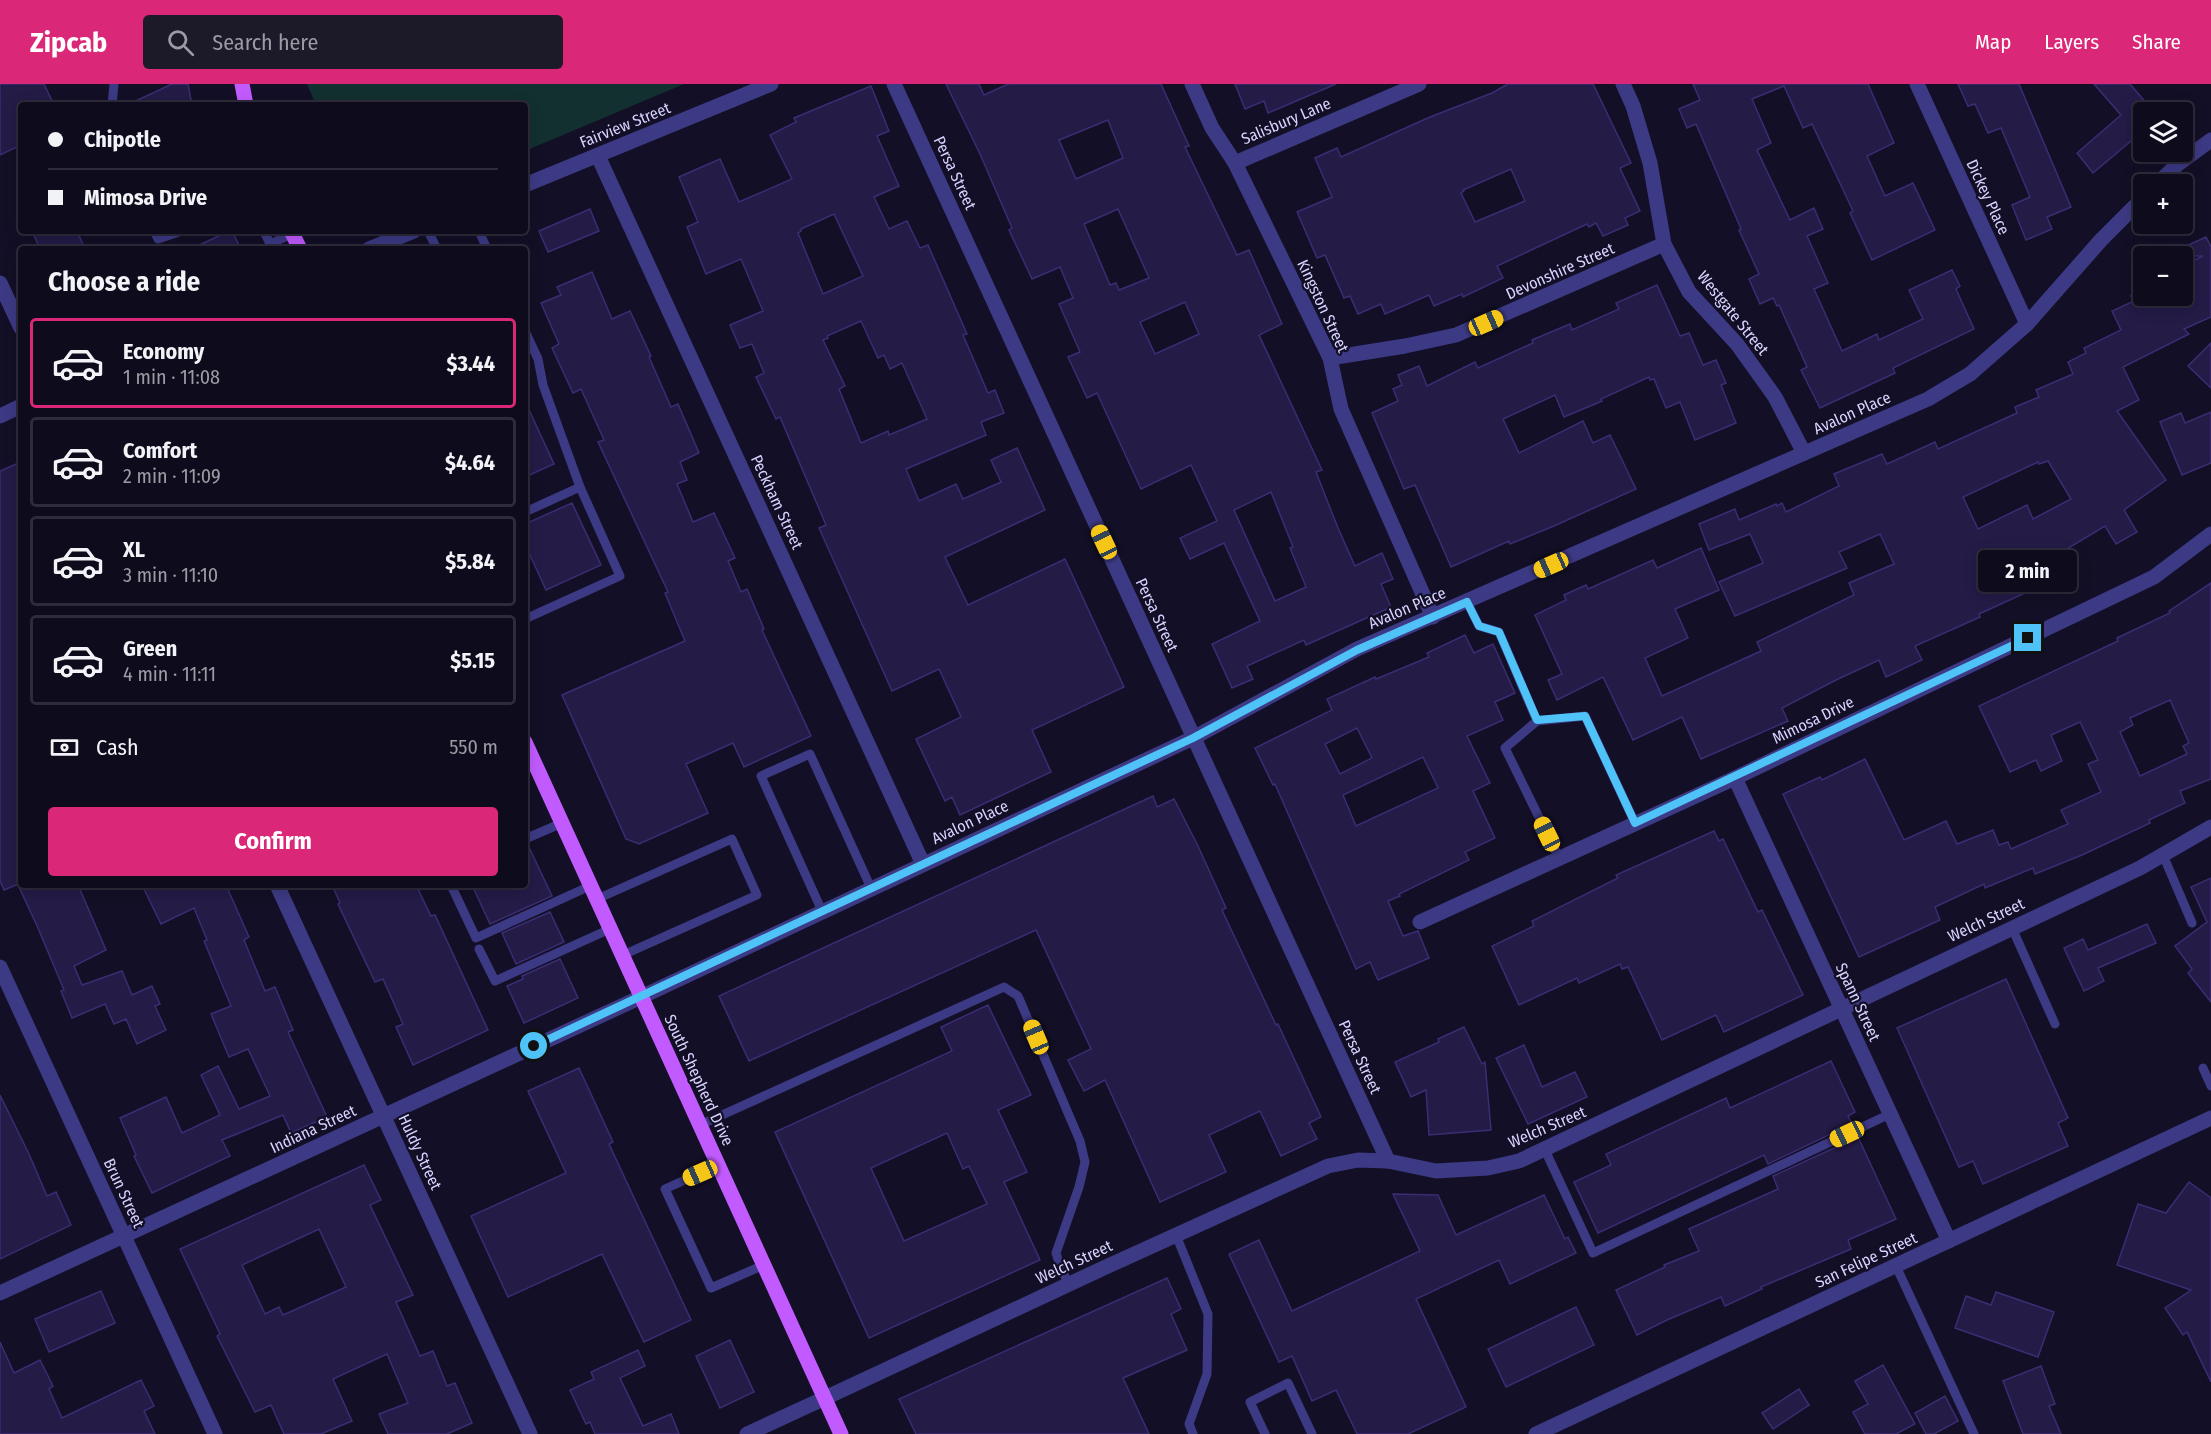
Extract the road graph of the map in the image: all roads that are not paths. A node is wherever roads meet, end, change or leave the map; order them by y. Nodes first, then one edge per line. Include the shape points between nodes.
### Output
1 (114, 84) edge
2 (242, 84) edge
3 (771, 84) edge
4 (894, 84) edge
5 (1192, 84) edge
6 (1419, 84) edge
7 (1623, 84) edge
8 (1917, 84) edge
9 (112, 102) edge
10 (245, 102) edge
11 (2211, 140) edge
12 (598, 156) junction
13 (1235, 163) junction
14 (2168, 174) edge
15 (528, 184) edge
16 (2133, 208) edge
17 (156, 234) edge
18 (173, 234) edge
19 (265, 234) edge
20 (288, 234) edge
21 (406, 234) edge
22 (1664, 244) junction
23 (376, 246) edge
24 (0, 283) edge
25 (18, 322) edge
26 (2027, 324) junction
27 (528, 337) edge
28 (1330, 358) junction
29 (18, 407) edge
30 (0, 416) edge
31 (1804, 453) junction
32 (580, 487) junction
33 (528, 511) edge
34 (2211, 534) edge
35 (1467, 602) junction
36 (1433, 617) junction
37 (528, 618) edge
38 (1537, 720) junction
39 (1193, 738) junction
40 (528, 749) edge
41 (1735, 778) junction
42 (562, 823) junction
43 (1635, 823) junction
44 (2211, 827) edge
45 (528, 838) edge
46 (2163, 855) junction
47 (1559, 858) junction
48 (923, 864) junction
49 (278, 888) edge
50 (452, 888) edge
51 (871, 888) junction
52 (594, 893) junction
53 (822, 911) junction
54 (1420, 922) dead end
55 (2192, 923) dead end
56 (2012, 928) junction
57 (610, 929) junction
58 (479, 949) dead end
59 (622, 955) junction
60 (0, 967) edge
61 (641, 997) junction
62 (1841, 1008) junction
63 (2055, 1024) dead end
64 (2203, 1068) dead end
65 (2211, 1086) edge
66 (1890, 1114) junction
67 (383, 1116) junction
68 (2210, 1120) edge
69 (700, 1125) junction
70 (1545, 1150) junction
71 (1388, 1161) junction
72 (718, 1165) junction
73 (1176, 1235) junction
74 (124, 1236) junction
75 (1949, 1241) junction
76 (764, 1266) junction
77 (1896, 1266) junction
78 (1068, 1284) junction
79 (0, 1293) edge
80 (825, 1398) junction
81 (215, 1434) edge
82 (530, 1434) edge
83 (747, 1434) edge
84 (841, 1434) edge
85 (1193, 1434) edge
86 (1265, 1434) edge
87 (1312, 1434) edge
88 (1536, 1434) edge
89 (1974, 1434) edge

1 - 9 lane
2 - 10 main road
3 - 12 street, Fairview Street
4 - 39 street, Persa Street
5 - 13 street, Kingston Street via 1212,128
6 - 13 street, Salisbury Lane
7 - 22 street, Westgate Street via 1650,163
8 - 26 street, Dickey Place
11 - 14 street
12 - 15 street, Fairview Street
12 - 48 street, Peckham Street
13 - 28 street, Kingston Street
16 - 26 street, Avalon Place
17 - 18 lane via 158,239
19 - 20 lane via 270,244
21 - 23 street
22 - 28 street, Devonshire Street via 1456,335
22 - 31 street, Westgate Street via 1689,292 1737,344 1775,398
24 - 25 street
26 - 31 street, Avalon Place via 1970,374 1928,399
27 - 32 lane
28 - 36 street, Kingston Street via 1341,409
29 - 30 street
31 - 35 street, Avalon Place
32 - 33 lane
32 - 37 lane via 620,576
34 - 41 street, Mimosa Drive via 2154,578
35 - 36 street, Avalon Place
35 - 38 lane via 1479,626 1499,632
36 - 39 street, Avalon Place via 1357,650
38 - 43 lane via 1585,716
38 - 47 lane via 1505,748
39 - 48 street, Avalon Place
39 - 71 street, Persa Street
40 - 42 main road, South Shepherd Drive
41 - 43 street, Mimosa Drive
41 - 62 street, Spann Street
42 - 45 lane
42 - 52 main road, South Shepherd Drive
43 - 47 street, Mimosa Drive
44 - 46 street, Welch Street
46 - 55 lane
46 - 56 street, Welch Street
47 - 54 street, Mimosa Drive
48 - 51 street, Avalon Place
49 - 67 street, Huldy Street
50 - 52 lane via 476,938
51 - 53 street, Avalon Place
51 - 53 lane via 810,754 761,776
52 - 57 main road, South Shepherd Drive
52 - 59 lane via 732,839 757,896
53 - 61 street, Avalon Place
56 - 62 street, Welch Street
56 - 63 lane
57 - 58 lane via 495,981
57 - 59 main road, South Shepherd Drive
59 - 61 main road, South Shepherd Drive
60 - 74 street, Brun Street
61 - 67 street, Indiana Street
61 - 69 main road, South Shepherd Drive
62 - 66 street, Spann Street
62 - 70 street, Welch Street
64 - 65 lane
66 - 70 lane via 1593,1253
66 - 75 street, Spann Street
67 - 74 street, Indiana Street
67 - 82 street, Huldy Street
68 - 75 street, San Felipe Street
69 - 72 main road, South Shepherd Drive
69 - 78 lane via 1004,987 1018,996 1085,1161 1056,1253
70 - 71 street, Welch Street via 1488,1168 1436,1171
71 - 73 street, Welch Street via 1358,1160 1328,1166
72 - 76 main road, South Shepherd Drive
72 - 76 lane via 665,1189 669,1199 711,1288
73 - 78 street, Welch Street
73 - 85 lane via 1208,1314 1207,1374 1189,1424
74 - 79 street, Indiana Street
74 - 81 street, Brun Street
75 - 77 street, San Felipe Street
76 - 80 main road, South Shepherd Drive
77 - 88 street, San Felipe Street
77 - 89 lane
78 - 80 street, Welch Street
80 - 83 street, Welch Street
80 - 84 main road, South Shepherd Drive
86 - 87 lane via 1250,1402 1288,1383

